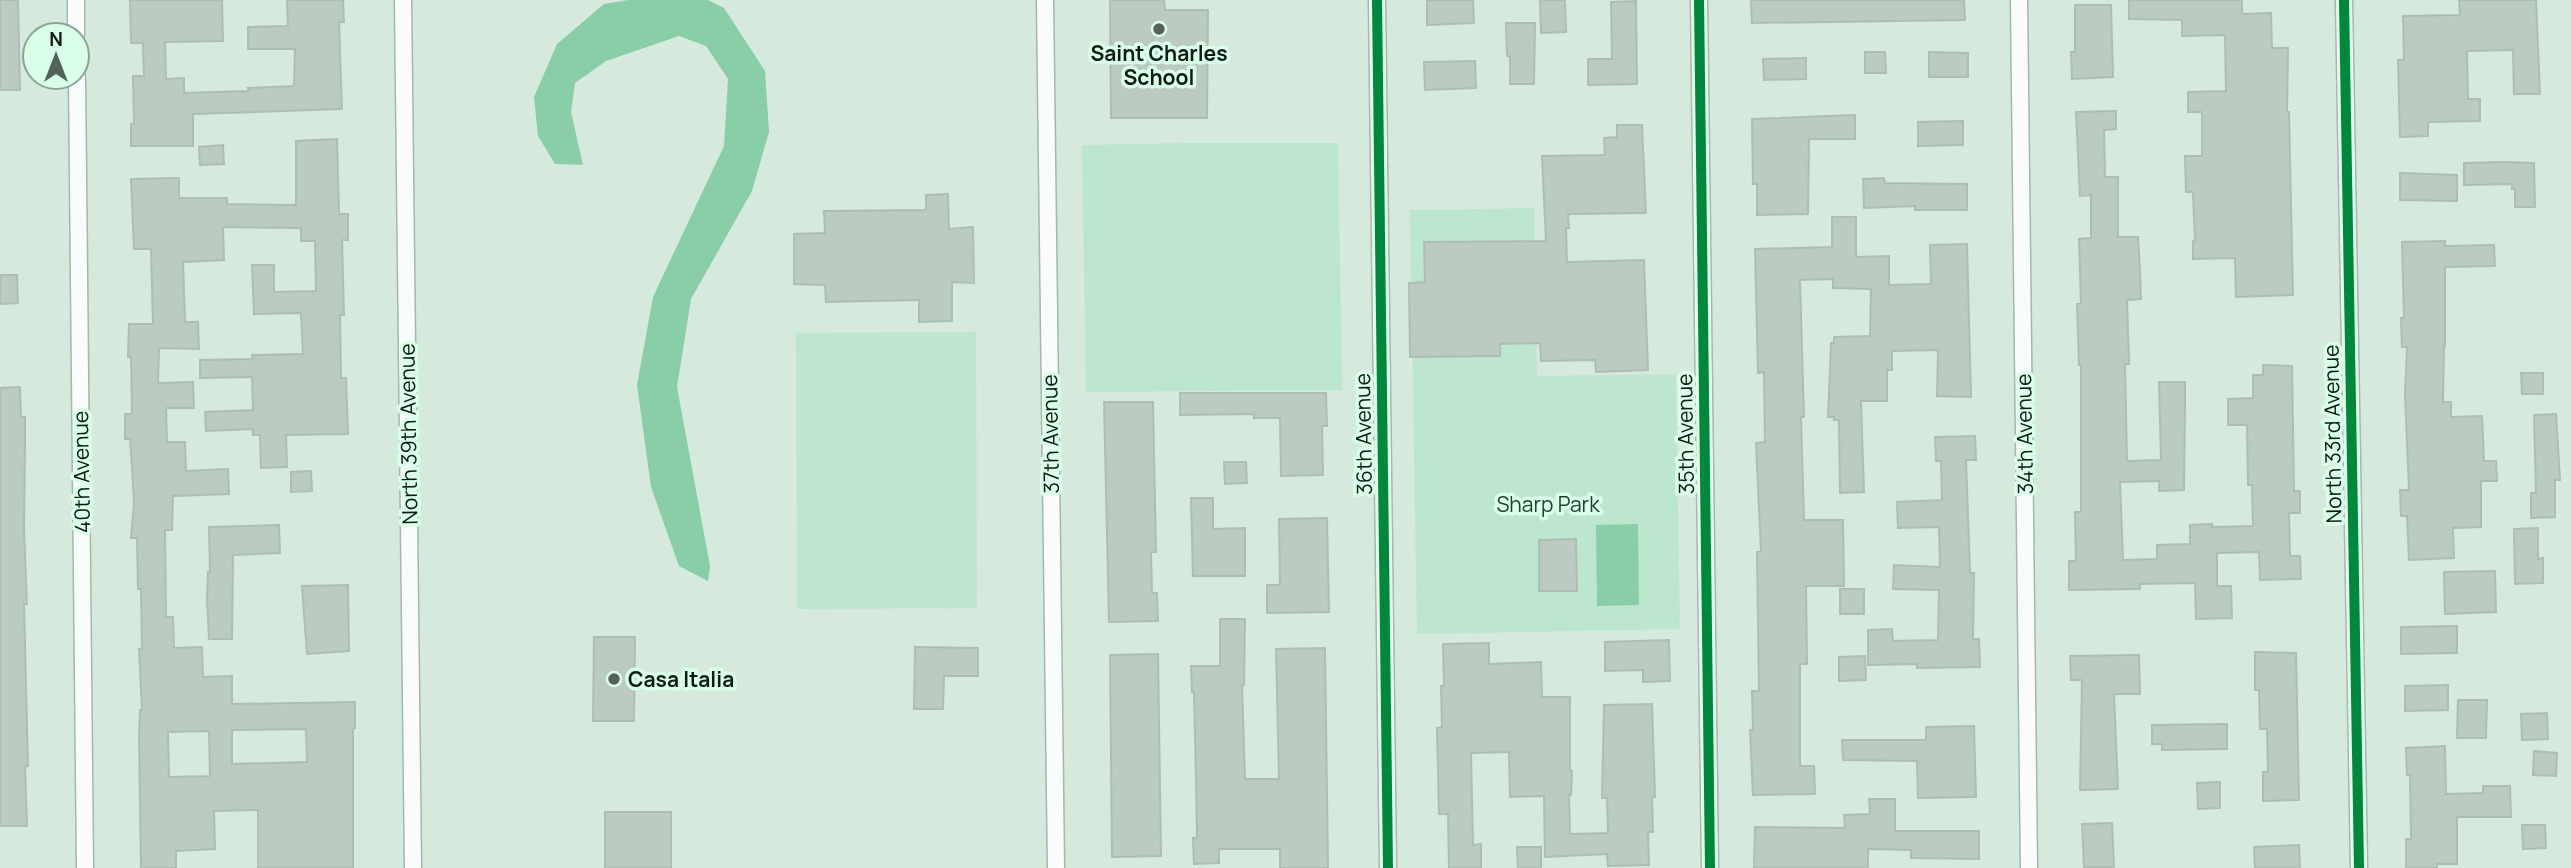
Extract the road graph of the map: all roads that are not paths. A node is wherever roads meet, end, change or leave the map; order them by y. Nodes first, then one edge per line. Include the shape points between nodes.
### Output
1 (76, 0) edge
2 (403, 0) edge
3 (1045, 0) edge
4 (1377, 0) edge
5 (1699, 0) edge
6 (2018, 0) edge
7 (2344, 0) edge
8 (76, 21) edge
9 (77, 91) edge
10 (85, 868) edge
11 (413, 868) edge
12 (1056, 868) edge
13 (1388, 868) edge
14 (1710, 868) edge
15 (2029, 868) edge
16 (2359, 868) edge

1 - 8 street
2 - 11 street, North 39th Avenue
3 - 12 street, 37th Avenue
4 - 13 street, 36th Avenue
5 - 14 street, 35th Avenue
6 - 15 street, 34th Avenue
7 - 16 street, North 33rd Avenue
9 - 10 street, 40th Avenue

